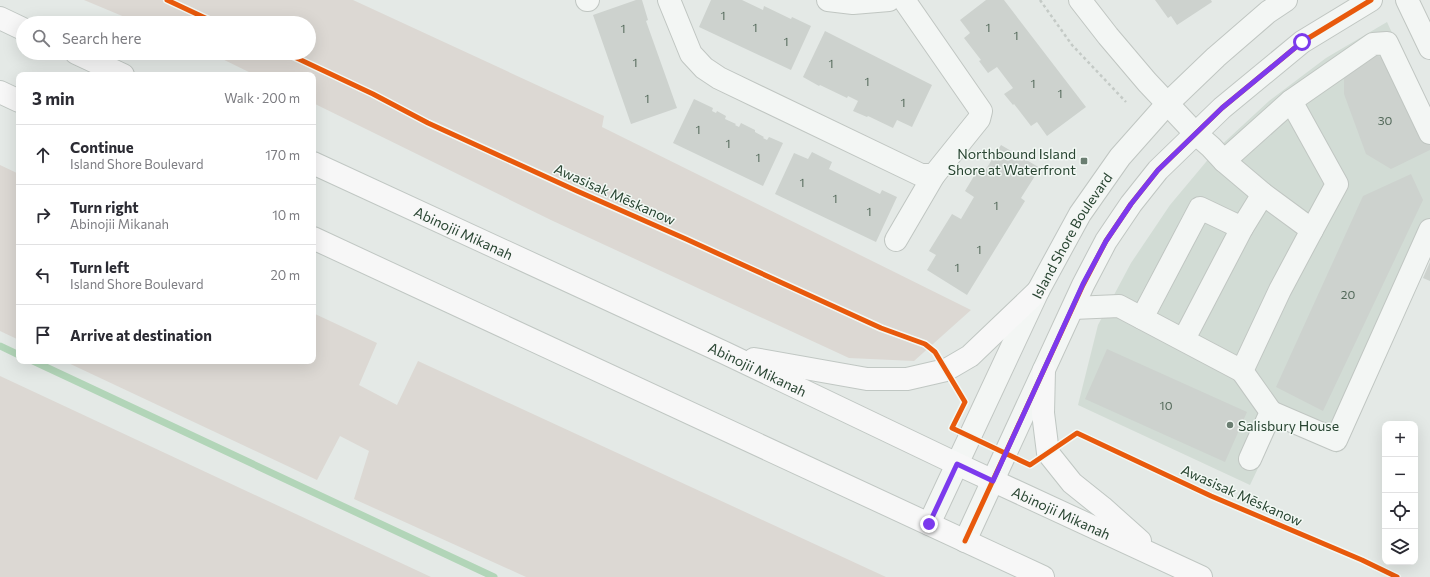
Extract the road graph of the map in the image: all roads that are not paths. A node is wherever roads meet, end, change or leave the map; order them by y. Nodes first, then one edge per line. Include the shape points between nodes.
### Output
1 (669, 0) edge
2 (828, 0) edge
3 (889, 0) edge
4 (904, 0) edge
5 (1080, 0) edge
6 (1286, 0) edge
7 (1370, 0) edge
8 (1407, 0) edge
9 (0, 18) edge
10 (16, 26) edge
11 (1430, 48) edge
12 (91, 60) edge
13 (117, 72) edge
14 (0, 92) edge
15 (16, 100) edge
16 (1291, 101) junction
17 (1166, 104) junction
18 (1195, 133) junction
19 (1430, 133) edge
20 (1224, 161) junction
21 (316, 164) edge
22 (934, 175) junction
23 (1263, 194) junction
24 (1242, 228) junction
25 (1312, 230) junction
26 (1430, 230) edge
27 (316, 239) edge
28 (896, 240) dead end
29 (1038, 291) junction
30 (1073, 308) junction
31 (1142, 318) junction
32 (1184, 339) junction
33 (725, 353) junction
34 (1044, 370) junction
35 (1242, 371) junction
36 (1271, 412) junction
37 (1250, 459) dead end
38 (957, 464) junction
39 (993, 481) junction
40 (929, 524) junction
41 (965, 541) junction
42 (1155, 556) junction
43 (1043, 577) edge
44 (1201, 577) edge

1 - 22 street via 691,54 704,68 719,78 921,175
2 - 3 street via 853,3
4 - 22 street via 981,111 979,119
5 - 17 street
6 - 17 street, Island Shore Boulevard via 1268,12
7 - 18 street via 1302,42
8 - 11 street
9 - 10 main road
12 - 13 main road
14 - 15 main road
16 - 19 street via 1373,44 1387,43
16 - 20 street
16 - 25 street via 1337,184
17 - 18 street
17 - 29 street, Island Shore Boulevard via 1120,157 1080,214
18 - 20 street
18 - 30 street via 1158,170 1131,204 1106,241
20 - 23 street
21 - 33 main road, Abinojii Mikanah
22 - 28 street
23 - 24 street
23 - 25 street
24 - 31 street via 1200,208
24 - 32 street
25 - 35 street
26 - 36 street via 1336,440
27 - 40 main road
29 - 33 main road via 970,356 946,370 907,379 867,379
29 - 38 street, Island Shore Boulevard
30 - 31 street via 1119,306
30 - 34 street
31 - 32 street
32 - 35 street
33 - 38 main road, Abinojii Mikanah
34 - 39 street
34 - 42 main road via 1043,413 1048,454 1072,483
35 - 36 street
36 - 37 street
38 - 39 main road, Abinojii Mikanah
38 - 40 street, Island Shore Boulevard
39 - 41 street
39 - 42 main road, Abinojii Mikanah
40 - 41 main road
41 - 43 main road
42 - 44 main road, Abinojii Mikanah

